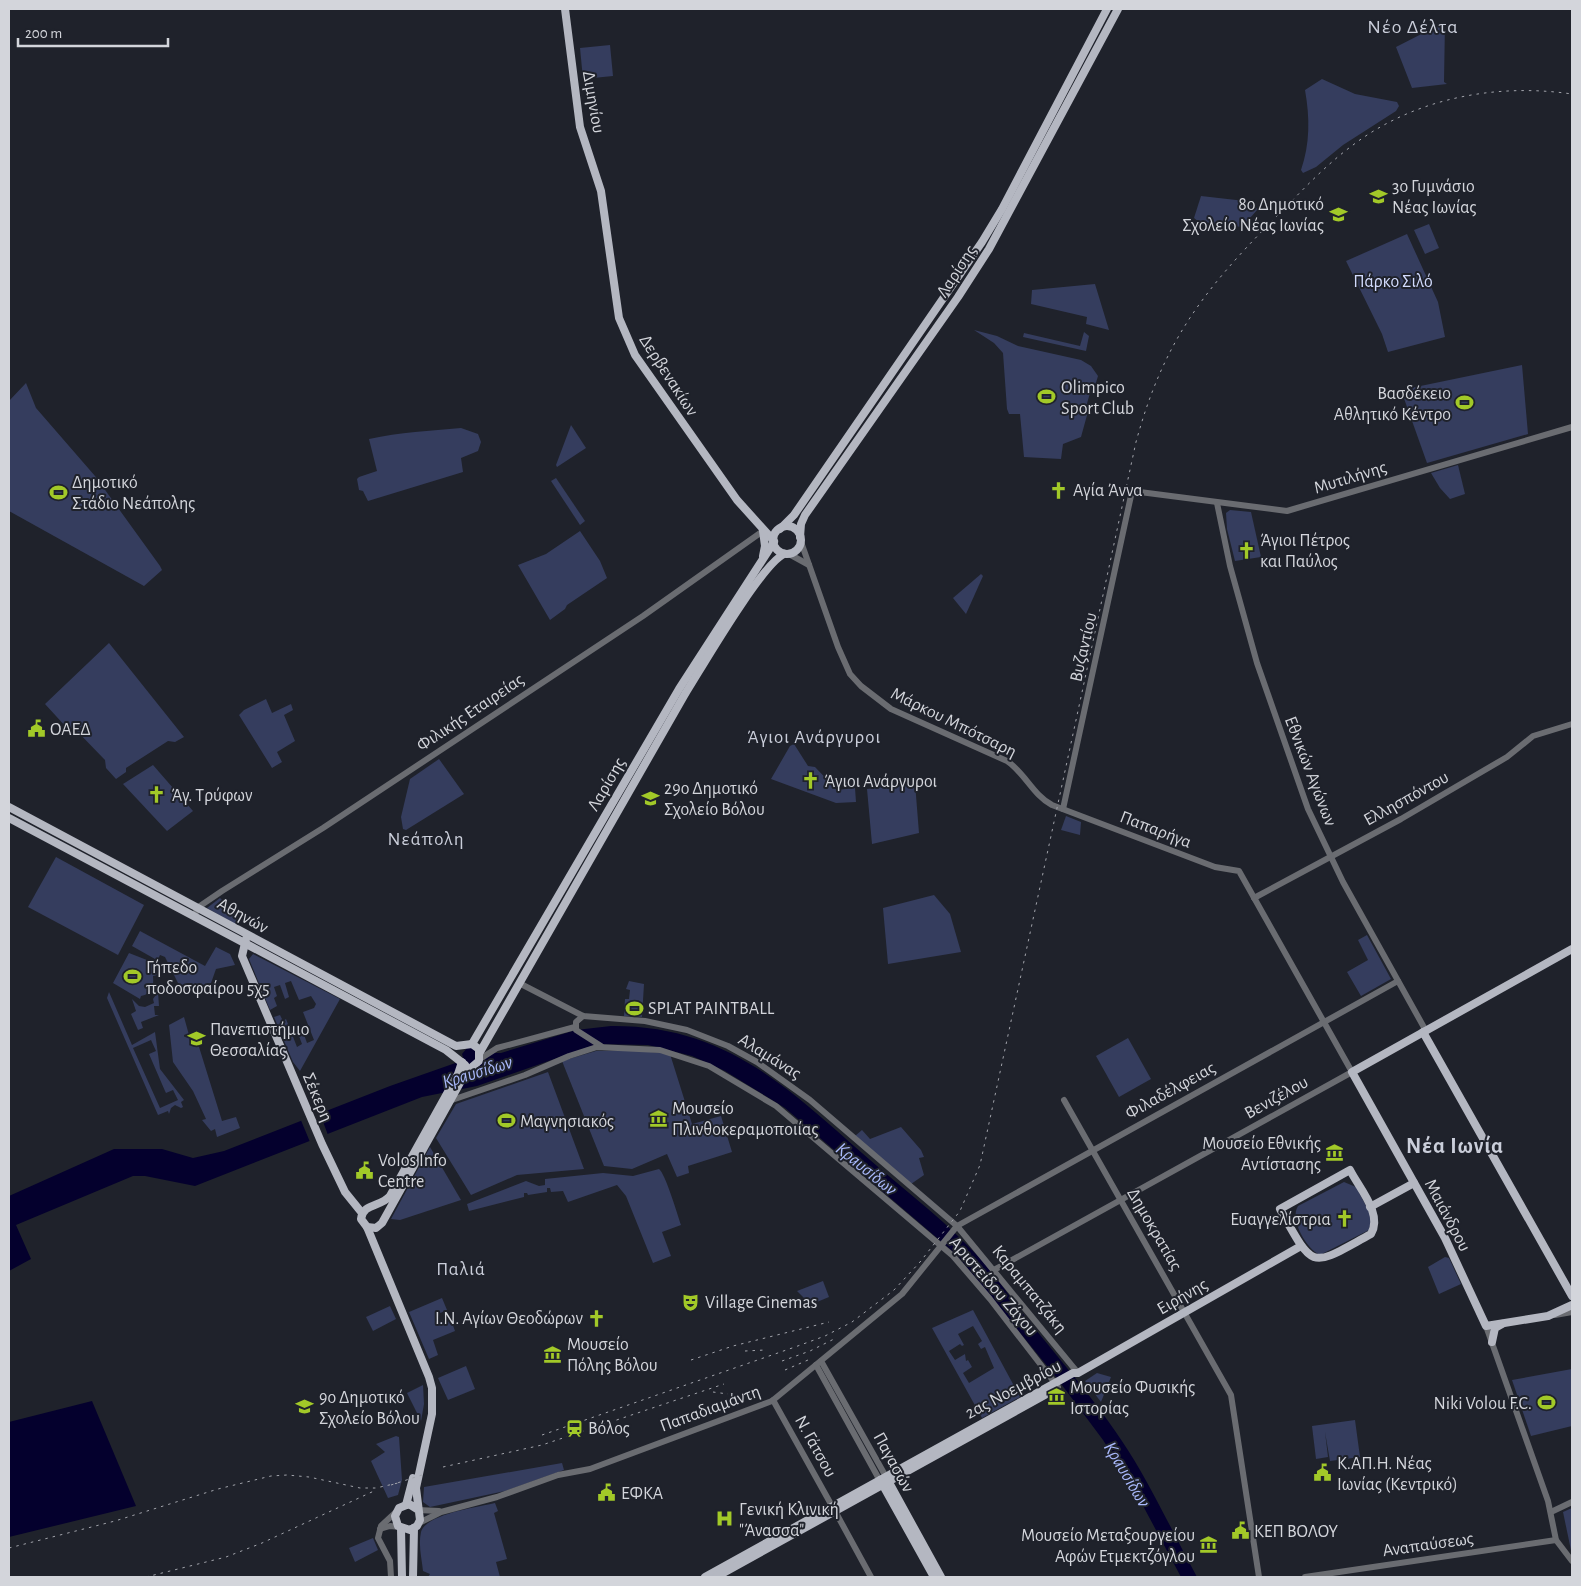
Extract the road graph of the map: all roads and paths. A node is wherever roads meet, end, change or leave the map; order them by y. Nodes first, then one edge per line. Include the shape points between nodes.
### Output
1 (565, 9) edge
2 (1107, 9) edge
3 (1118, 9) edge
4 (603, 199) joint
5 (1572, 426) edge
6 (1132, 491) joint
7 (1217, 503) junction
8 (761, 529) junction
9 (779, 529) junction
10 (800, 538) junction
11 (774, 542) junction
12 (787, 554) junction
13 (811, 568) junction
14 (756, 572) junction
15 (1572, 724) edge
16 (9, 807) edge
17 (1063, 809) junction
18 (9, 818) edge
19 (1330, 856) junction
20 (1239, 871) joint
21 (1254, 898) junction
22 (196, 912) junction
23 (246, 939) junction
24 (1572, 949) edge
25 (1398, 981) junction
26 (519, 983) junction
27 (583, 1016) junction
28 (1324, 1022) junction
29 (575, 1029) junction
30 (1424, 1032) junction
31 (472, 1044) junction
32 (463, 1046) junction
33 (600, 1046) junction
34 (481, 1056) junction
35 (461, 1061) junction
36 (472, 1066) junction
37 (1352, 1072) junction
38 (450, 1096) junction
39 (1064, 1100) dead end
40 (1092, 1150) junction
41 (1414, 1183) junction
42 (1121, 1200) junction
43 (372, 1206) junction
44 (1370, 1207) junction
45 (362, 1214) junction
46 (381, 1224) junction
47 (367, 1227) junction
48 (956, 1227) junction
49 (942, 1244) junction
50 (1301, 1247) junction
51 (379, 1253) junction
52 (994, 1270) junction
53 (1572, 1296) edge
54 (1572, 1305) edge
55 (1184, 1312) junction
56 (1572, 1312) edge
57 (1548, 1316) junction
58 (1504, 1323) junction
59 (1486, 1326) junction
60 (1492, 1342) junction
61 (819, 1363) junction
62 (1076, 1375) junction
63 (1058, 1384) junction
64 (773, 1400) junction
65 (418, 1470) junction
66 (884, 1480) junction
67 (1572, 1502) edge
68 (406, 1505) junction
69 (833, 1508) junction
70 (418, 1509) junction
71 (443, 1511) junction
72 (396, 1512) junction
73 (1551, 1512) junction
74 (417, 1526) junction
75 (380, 1528) junction
76 (401, 1528) junction
77 (1556, 1540) junction
78 (1572, 1561) edge
79 (391, 1577) edge
80 (402, 1577) edge
81 (413, 1577) edge
82 (705, 1577) edge
83 (716, 1577) edge
84 (871, 1577) edge
85 (934, 1577) edge
86 (941, 1577) edge
87 (1259, 1577) edge
88 (1305, 1577) edge

1 - 4 main road, Διμηνίου via 579,120
2 - 9 main road, Λαρίσης via 1002,209 966,267 794,515
3 - 10 main road, Λαρίσης via 989,249 804,517
4 - 8 main road, Δερβενακίων via 618,312 635,355 709,462
5 - 7 street, Μυτιλήνης via 1287,511
6 - 7 street, Μυτιλήνης
6 - 17 street, Βυζαντίου
7 - 19 street, Εθνικών Αγώνων via 1230,566 1257,664 1293,772
8 - 9 main road
8 - 11 main road, Δερβενακίων
8 - 14 main road via 765,549
8 - 22 street, Φιλικής Εταιρείας via 643,616 222,891
9 - 10 main road via 791,527
9 - 11 main road
10 - 12 main road via 798,548
10 - 13 street, Μάρκου Μπότσαρη
11 - 12 main road via 777,550
11 - 14 main road, Λαρίσης
12 - 13 street via 804,560
12 - 26 main road, Λαρίσης via 771,564 718,640
13 - 17 street, Μάρκου Μπότσαρη via 840,654 852,676 867,692 891,709 1008,761 1042,799
14 - 31 main road, Λαρίσης via 679,689
15 - 19 street, Ελλησπόντου via 1533,736 1480,773
16 - 22 main road, Αθηνών
17 - 20 street, Παπαρήγα via 1202,862
18 - 22 main road, Αθηνών
19 - 21 street, Ελλησπόντου
19 - 25 street, Εθνικών Αγώνων
20 - 21 street, Μαιάνδρου
21 - 28 street, Μαιάνδρου
22 - 23 main road, Αθηνών
23 - 32 main road, Αθηνών via 456,1046
23 - 35 main road, Αθηνών
23 - 45 main road, Σέκερη via 243,959 320,1140 345,1192
24 - 30 main road, Βενιζέλου
25 - 28 street, Φιλαδέλφειας
25 - 30 street, Εθνικών Αγώνων
26 - 27 street
26 - 34 main road, Λαρίσης
27 - 29 street via 577,1020
27 - 48 street, Αλαμάνας via 676,1027 748,1056 804,1096
28 - 37 street, Μαιάνδρου
28 - 40 street, Φιλαδέλφειας
29 - 33 street
29 - 34 street via 497,1048
30 - 37 main road, Βενιζέλου
30 - 53 main road, Εθνικών Αγώνων
31 - 32 main road
31 - 34 main road
32 - 35 main road via 459,1052
33 - 38 street, Αριστείδου Ζάχου via 525,1074
33 - 49 street, Αριστείδου Ζάχου via 667,1051 725,1074 776,1106
34 - 36 main road
35 - 36 main road, Αθηνών
35 - 38 main road
36 - 38 main road
37 - 41 main road, Μαιάνδρου
37 - 42 street, Βενιζέλου
38 - 43 main road via 390,1196
38 - 46 main road
39 - 40 street, Δημοκρατίας
40 - 42 street, Δημοκρατίας
40 - 48 street, Φιλαδέλφειας
41 - 44 main road
41 - 59 main road, Μαιάνδρου via 1448,1242
42 - 52 street, Βενιζέλου
42 - 55 street, Δημοκρατίας
43 - 45 main road
43 - 46 main road via 381,1210
44 - 50 main road via 1376,1217 1371,1234 1326,1259 1314,1258
44 - 50 main road via 1350,1170 1280,1209
45 - 47 main road via 362,1221
46 - 47 main road
46 - 51 main road via 376,1240
47 - 51 main road
48 - 49 street, Παπαδιαμάντη
48 - 52 street, Καραμπατζάκη
49 - 61 street, Παπαδιαμάντη via 902,1294
49 - 63 street, Αριστείδου Ζάχου
50 - 55 main road, Ειρήνης
51 - 65 main road via 431,1384 432,1411
52 - 62 street, Καραμπατζάκη
54 - 57 main road
55 - 62 main road, Ειρήνης
55 - 87 street, Δημοκρατίας via 1232,1396
56 - 57 street
57 - 58 main road
58 - 59 main road
58 - 60 main road via 1495,1328
59 - 60 street, Μαιάνδρου
60 - 73 street, Μαιάνδρου
61 - 64 street, Παπαδιαμάντη
61 - 66 street, Παγασών
62 - 63 main road, 2ας Νοεμβρίου
63 - 66 main road, 2ας Νοεμβρίου
64 - 69 street, Ν. Γάτσου
64 - 71 street, Παπαδιαμάντη via 590,1469 558,1475 497,1497
65 - 68 main road
65 - 70 main road
66 - 69 main road, 2ας Νοεμβρίου
66 - 85 main road, Παγασών
66 - 86 main road, Παγασών
67 - 73 street
68 - 70 main road
68 - 72 main road
69 - 82 main road, 2ας Νοεμβρίου
69 - 83 main road, 2ας Νοεμβρίου
69 - 84 street, Ν. Γάτσου
70 - 71 street
70 - 74 main road
71 - 74 street
72 - 75 street
72 - 76 main road via 395,1520
73 - 77 street, Μαιάνδρου
74 - 76 main road
74 - 81 main road
75 - 76 street
75 - 79 street via 379,1542 389,1559
76 - 80 main road
77 - 78 street
77 - 88 street, Αναπαύσεως

